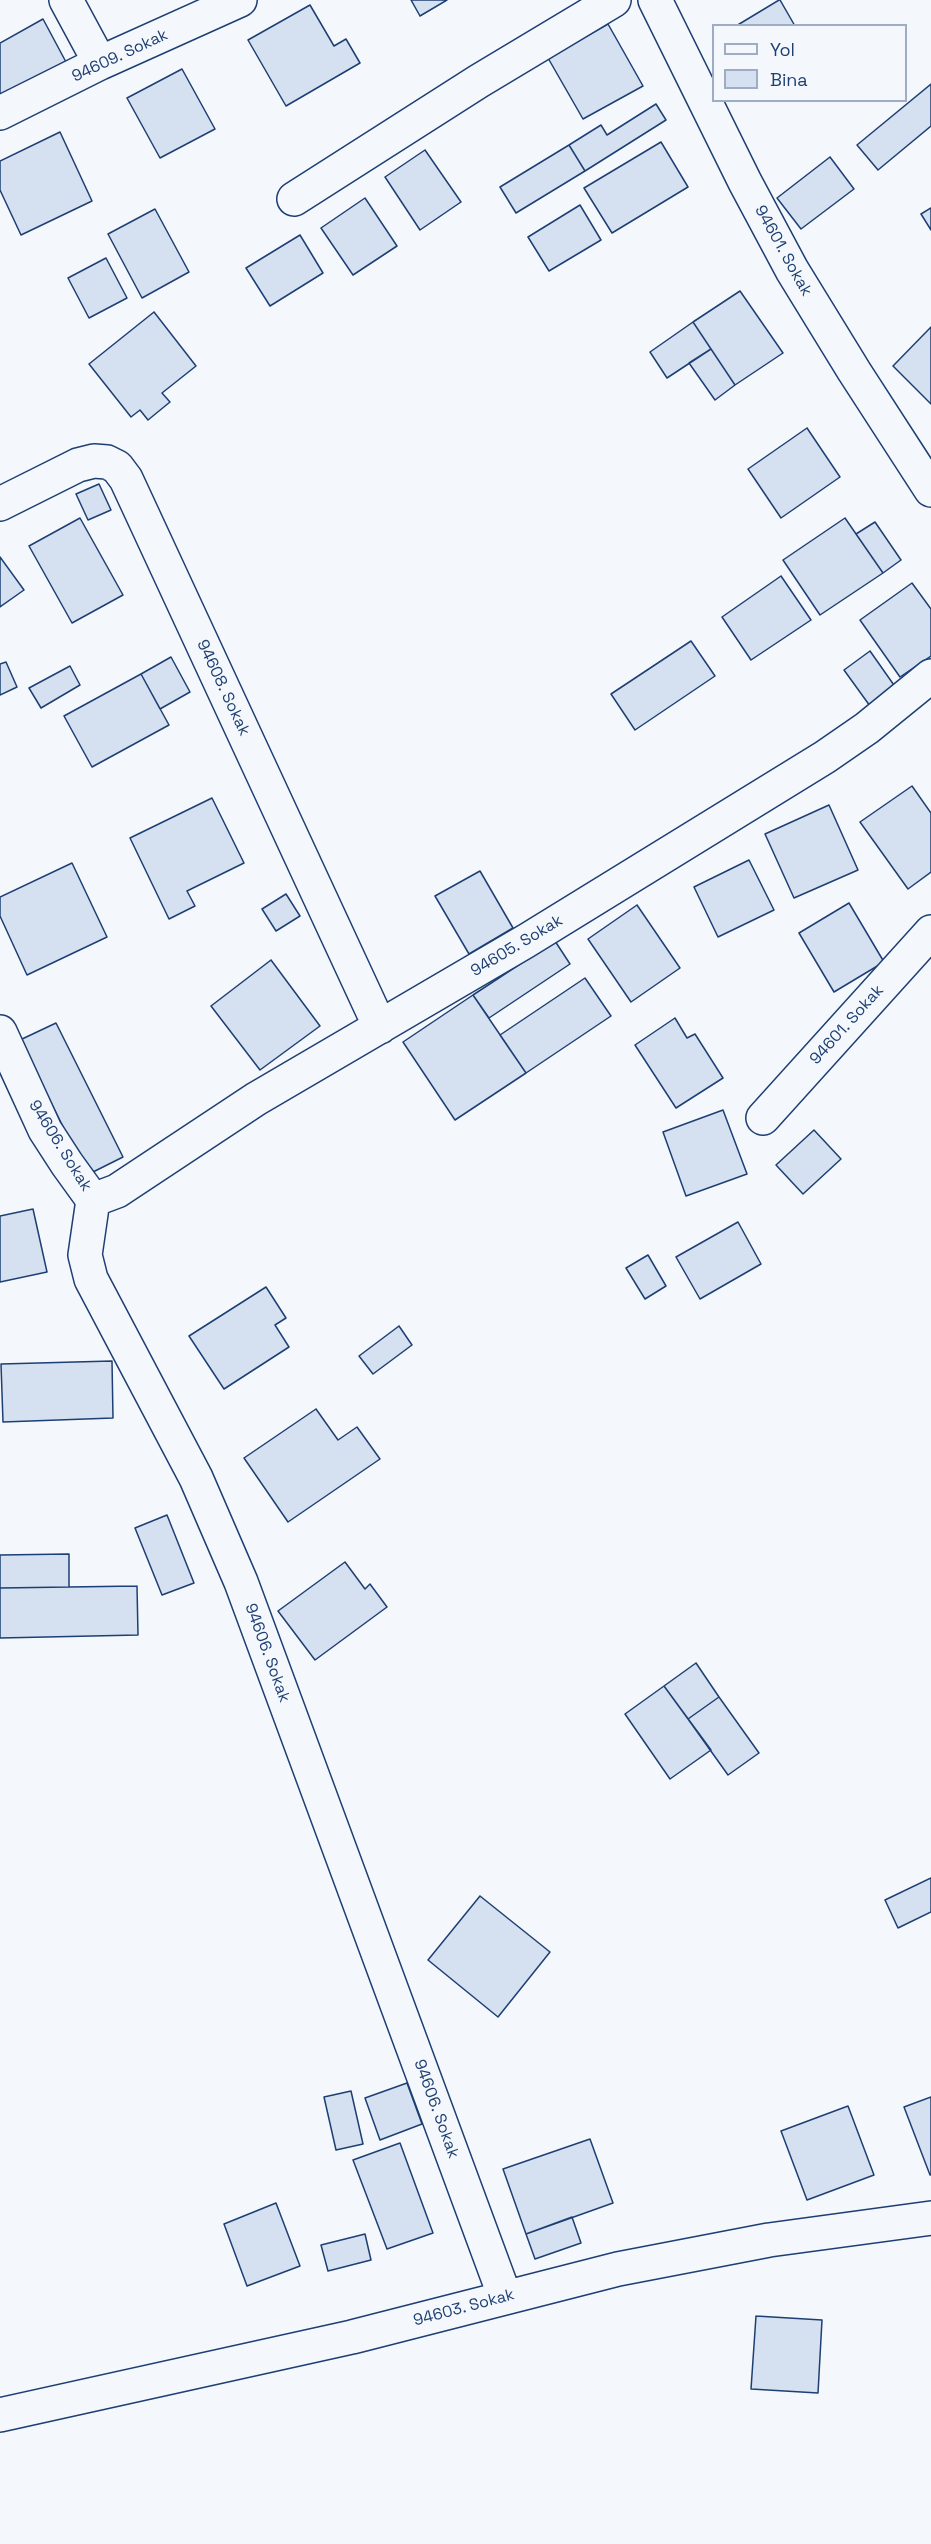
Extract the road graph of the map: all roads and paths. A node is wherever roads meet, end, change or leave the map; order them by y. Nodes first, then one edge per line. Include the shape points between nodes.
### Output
1 (66, 0) edge
2 (240, 0) edge
3 (614, 0) edge
4 (655, 0) edge
5 (100, 63) junction
6 (0, 113) edge
7 (294, 199) dead end
8 (931, 490) edge
9 (0, 504) edge
10 (931, 676) edge
11 (931, 932) edge
12 (380, 1027) junction
13 (0, 1032) edge
14 (762, 1118) dead end
15 (93, 1200) junction
16 (931, 2218) edge
17 (505, 2297) junction
18 (0, 2415) edge

1 - 5 street
2 - 5 street, 94609. Sokak
3 - 7 street
4 - 8 street, 94601. Sokak via 792,270
5 - 6 street, 94609. Sokak
9 - 12 street, 94608. Sokak via 78,465 94,461 117,467 126,479
10 - 12 street, 94605. Sokak via 825,757
11 - 14 street, 94601. Sokak
12 - 15 street, 94605. Sokak via 219,1122 117,1191
13 - 15 street, 94606. Sokak via 45,1130
15 - 17 street, 94606. Sokak via 85,1255 91,1279 196,1478 241,1582
16 - 17 street, 94603. Sokak via 769,2240 618,2269
17 - 18 street, 94603. Sokak via 352,2337

